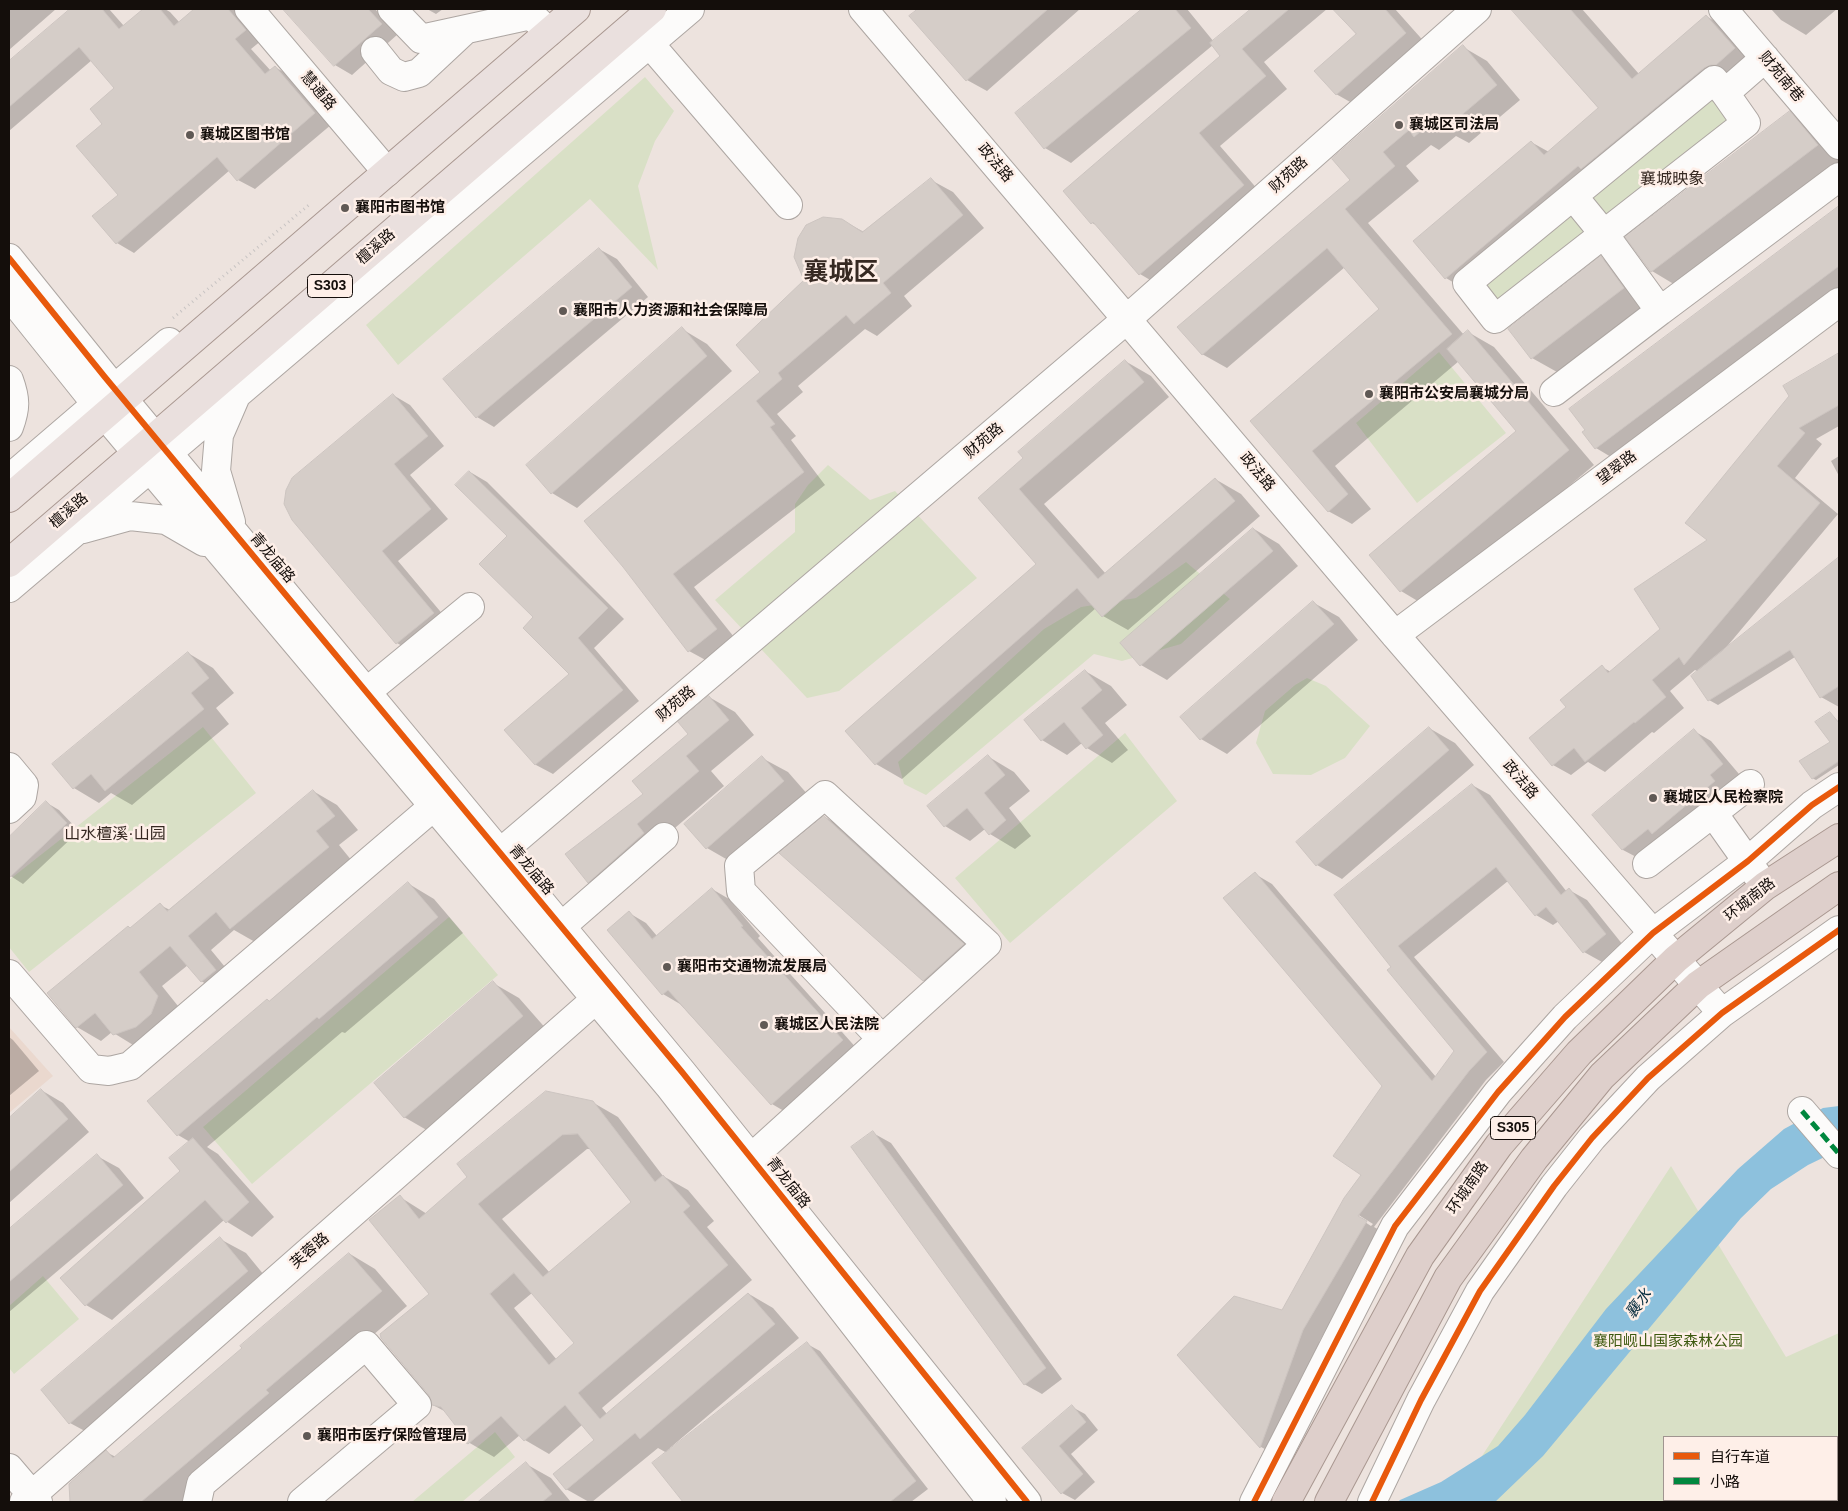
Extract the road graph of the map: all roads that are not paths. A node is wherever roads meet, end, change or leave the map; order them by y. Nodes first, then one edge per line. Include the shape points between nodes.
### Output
1 (249, 9) edge
2 (392, 9) edge
3 (576, 9) edge
4 (652, 9) edge
5 (690, 9) edge
6 (864, 9) edge
7 (1477, 9) edge
8 (1723, 9) edge
9 (542, 18) edge
10 (465, 30) junction
11 (649, 43) junction
12 (375, 51) dead end
13 (1765, 58) junction
14 (1725, 93) junction
15 (1839, 145) edge
16 (382, 167) junction
17 (1839, 178) edge
18 (1573, 196) junction
19 (788, 205) dead end
20 (1604, 234) junction
21 (9, 258) edge
22 (9, 295) edge
23 (1839, 302) edge
24 (1660, 311) junction
25 (1127, 320) junction
26 (9, 380) edge
27 (238, 392) junction
28 (1554, 392) dead end
29 (110, 402) junction
30 (9, 427) edge
31 (152, 452) junction
32 (9, 479) edge
33 (9, 498) edge
34 (74, 532) junction
35 (227, 542) junction
36 (9, 563) edge
37 (9, 588) edge
38 (470, 607) dead end
39 (1395, 635) junction
40 (358, 699) junction
41 (9, 767) edge
42 (1750, 784) dead end
43 (1839, 787) edge
44 (434, 806) junction
45 (9, 809) edge
46 (1713, 812) junction
47 (664, 837) dead end
48 (1839, 838) edge
49 (493, 860) junction
50 (1748, 861) junction
51 (1647, 864) dead end
52 (1765, 886) junction
53 (1839, 886) edge
54 (1839, 930) edge
55 (554, 933) junction
56 (1653, 933) junction
57 (1676, 959) junction
58 (9, 974) edge
59 (1698, 985) junction
60 (596, 1000) junction
61 (1722, 1013) junction
62 (882, 1039) junction
63 (1802, 1111) dead end
64 (1839, 1154) edge
65 (744, 1165) junction
66 (9, 1468) edge
67 (31, 1500) edge
68 (197, 1502) edge
69 (302, 1502) edge
70 (992, 1502) edge
71 (1027, 1502) edge
72 (1254, 1502) edge
73 (1286, 1502) edge
74 (1329, 1502) edge
75 (1372, 1502) edge

1 - 16 street, 慧通路
2 - 10 street via 421,39
3 - 9 main road
4 - 31 main road, 檀溪路 / S303
5 - 11 street
6 - 25 street, 政法路
7 - 25 street, 财苑路
8 - 13 street, 财苑南巷
9 - 10 street
9 - 16 main road
10 - 12 street via 419,73 404,77 391,71
11 - 19 street
11 - 27 street
13 - 14 street
13 - 15 street, 财苑南巷
14 - 18 street via 1714,80
14 - 20 street via 1746,123
16 - 29 main road
17 - 24 street
18 - 20 street
18 - 20 street via 1467,283 1495,319
20 - 24 street
21 - 29 street, 青龙庙路
22 - 29 street, 青龙庙路
23 - 39 street, 望翠路
24 - 28 street
25 - 39 street, 政法路
25 - 49 street, 财苑路
26 - 30 street via 15,395
27 - 31 street
27 - 35 street via 219,435 216,471
29 - 31 street, 青龙庙路
29 - 32 street
29 - 33 main road
31 - 34 street
31 - 35 street, 青龙庙路
31 - 36 main road, 檀溪路 / S303
34 - 35 street via 130,516 166,520
34 - 37 street
35 - 40 street, 青龙庙路
38 - 40 street
39 - 56 street, 政法路
40 - 44 street, 青龙庙路
40 - 49 street, 青龙庙路
41 - 45 street via 24,785 22,797
42 - 46 street
43 - 50 street via 1812,804
44 - 49 street, 青龙庙路
44 - 58 street via 130,1066 109,1071 91,1069
46 - 50 street
46 - 51 street
47 - 55 street
48 - 52 highway, 环城南路 / S305
49 - 55 street, 青龙庙路
50 - 52 street
50 - 56 street
52 - 57 highway, 环城南路 / S305
53 - 59 highway, S305
54 - 61 street
55 - 60 street, 青龙庙路
55 - 65 street, 青龙庙路
56 - 57 street, 政法路
56 - 72 street via 1565,1017 1498,1092 1395,1226
57 - 59 street, 政法路
57 - 73 highway, 环城南路 / S305 via 1579,1053 1498,1145 1420,1256
59 - 61 street, 政法路
59 - 74 highway, S305 via 1602,1076 1534,1159 1454,1270
60 - 65 street, 青龙庙路 via 669,1086
60 - 67 street, 芙蓉路
61 - 75 street via 1648,1078 1592,1138 1554,1186 1480,1292 1421,1400
62 - 62 street via 987,944 825,795 739,866 741,892
62 - 65 street
63 - 64 street
65 - 70 street, 青龙庙路
65 - 71 street, 青龙庙路
66 - 67 street
68 - 69 street via 201,1484 366,1345 417,1406

